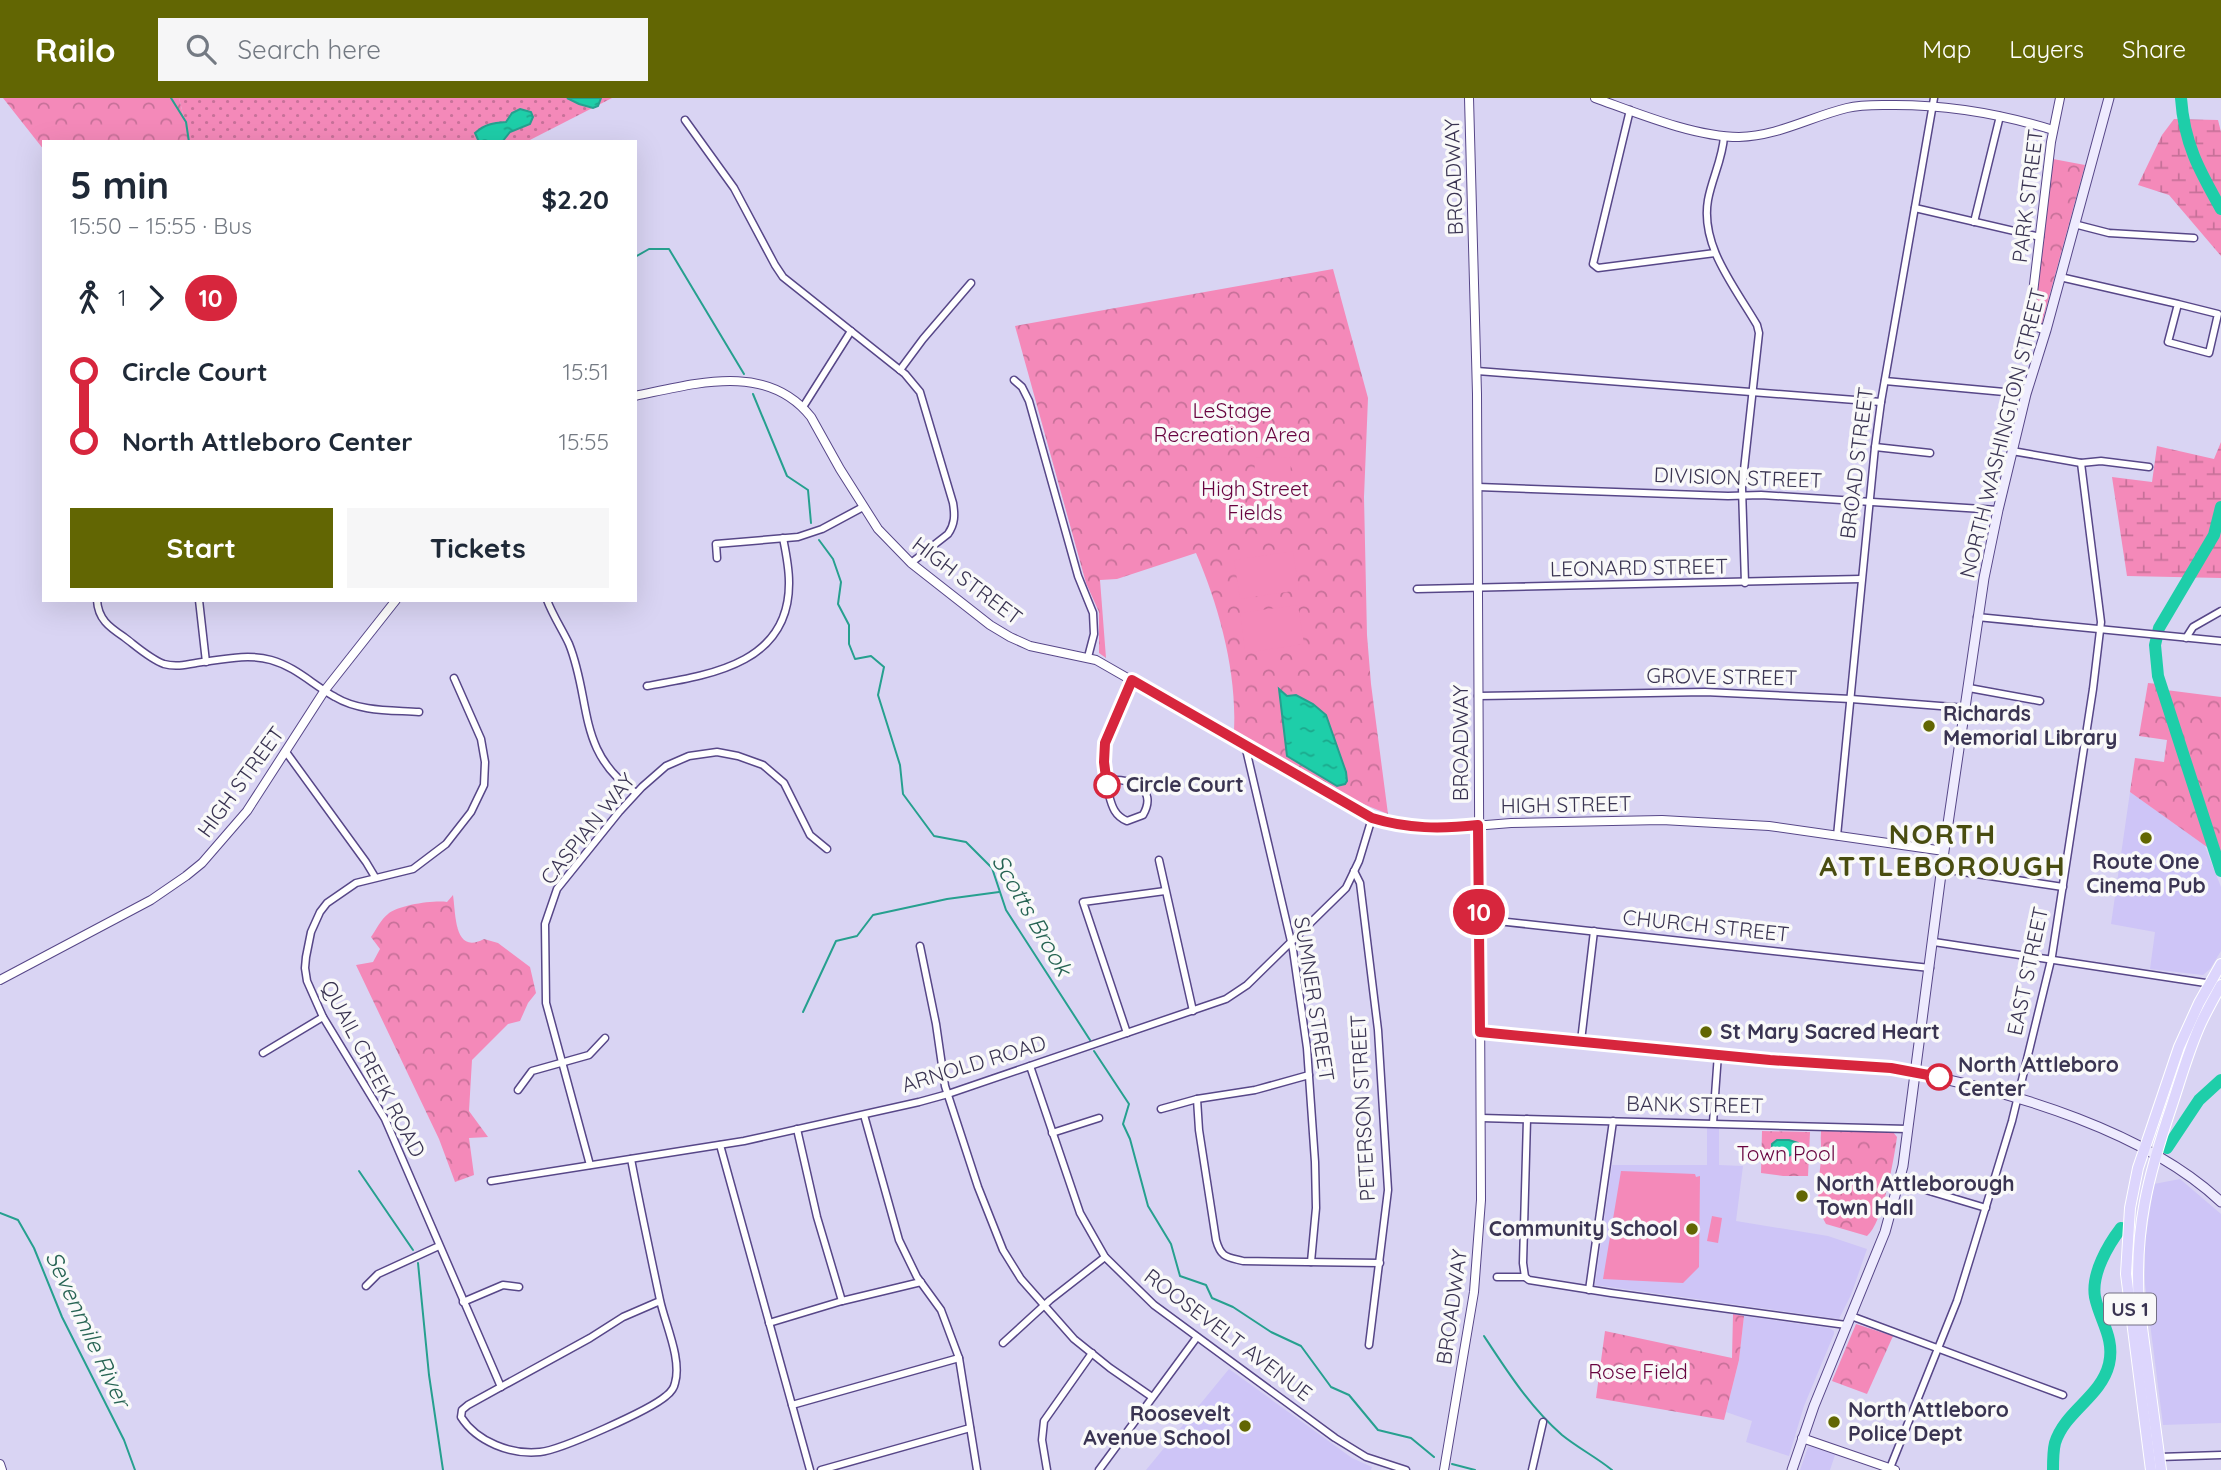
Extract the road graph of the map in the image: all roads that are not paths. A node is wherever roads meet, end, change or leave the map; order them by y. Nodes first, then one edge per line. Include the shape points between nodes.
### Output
1 (1469, 98) edge
2 (1595, 98) edge
3 (2060, 98) edge
4 (2109, 98) edge
5 (1934, 102) edge
6 (1852, 103) edge
7 (1630, 110) junction
8 (2000, 116) junction
9 (685, 120) dead end
10 (2053, 130) junction
11 (1724, 136) junction
12 (1915, 208) junction
13 (1974, 222) junction
14 (2074, 224) junction
15 (2040, 237) junction
16 (2194, 238) dead end
17 (1715, 253) junction
18 (2060, 277) junction
19 (971, 283) dead end
20 (2178, 304) junction
21 (2046, 330) junction
22 (851, 331) junction
23 (900, 370) junction
24 (1477, 371) junction
25 (1014, 380) dead end
26 (1885, 381) junction
27 (1753, 392) junction
28 (2026, 394) junction
29 (637, 396) edge
30 (1881, 402) junction
31 (803, 407) junction
32 (1875, 447) junction
33 (2012, 451) junction
34 (1930, 453) dead end
35 (2081, 463) junction
36 (2150, 467) dead end
37 (1478, 487) junction
38 (1742, 495) junction
39 (1868, 502) junction
40 (863, 507) junction
41 (1998, 510) junction
42 (783, 538) junction
43 (717, 558) dead end
44 (911, 563) junction
45 (1861, 579) junction
46 (1745, 583) junction
47 (1417, 589) dead end
48 (1478, 589) junction
49 (97, 602) edge
50 (200, 602) edge
51 (394, 602) edge
52 (548, 602) edge
53 (2221, 611) edge
54 (1978, 617) junction
55 (2100, 630) junction
56 (2186, 638) junction
57 (2221, 641) edge
58 (1088, 657) junction
59 (206, 662) junction
60 (454, 678) dead end
61 (1132, 680) junction
62 (647, 686) dead end
63 (1969, 688) junction
64 (325, 690) junction
65 (1478, 696) junction
66 (1849, 698) junction
67 (2040, 701) dead end
68 (1966, 708) junction
69 (419, 712) dead end
70 (1245, 746) junction
71 (286, 752) junction
72 (1106, 779) junction
73 (636, 793) junction
74 (1372, 818) junction
75 (1478, 825) junction
76 (1837, 836) junction
77 (827, 849) dead end
78 (1944, 851) junction
79 (1159, 860) dead end
80 (1943, 869) junction
81 (1354, 871) junction
82 (375, 877) junction
83 (2063, 887) junction
84 (1165, 891) junction
85 (1479, 919) junction
86 (1594, 931) junction
87 (1934, 942) junction
88 (1292, 943) junction
89 (920, 946) dead end
90 (2051, 960) junction
91 (2221, 964) edge
92 (1930, 968) junction
93 (0, 980) edge
94 (2210, 983) junction
95 (2221, 985) edge
96 (1193, 1011) junction
97 (323, 1017) junction
98 (1480, 1032) junction
99 (1127, 1033) junction
100 (604, 1038) dead end
101 (1581, 1041) junction
102 (264, 1053) dead end
103 (1718, 1054) junction
104 (562, 1063) junction
105 (1030, 1066) junction
106 (1915, 1073) junction
107 (1309, 1075) junction
108 (518, 1090) dead end
109 (947, 1094) junction
110 (1198, 1099) junction
111 (2017, 1099) junction
112 (1161, 1109) dead end
113 (864, 1115) junction
114 (1099, 1118) dead end
115 (1481, 1118) junction
116 (1527, 1119) junction
117 (1613, 1121) junction
118 (1713, 1123) junction
119 (797, 1129) junction
120 (1908, 1129) junction
121 (1052, 1133) junction
122 (720, 1145) junction
123 (2144, 1149) junction
124 (2156, 1156) junction
125 (631, 1159) junction
126 (590, 1164) junction
127 (491, 1181) dead end
128 (1899, 1182) junction
129 (2221, 1202) edge
130 (1986, 1208) junction
131 (439, 1247) junction
132 (1105, 1257) junction
133 (1311, 1262) junction
134 (1380, 1263) junction
135 (1497, 1277) dead end
136 (1525, 1277) junction
137 (921, 1282) junction
138 (366, 1286) dead end
139 (519, 1287) dead end
140 (1589, 1290) junction
141 (660, 1301) junction
142 (842, 1301) junction
143 (463, 1302) junction
144 (1044, 1305) junction
145 (1848, 1320) junction
146 (769, 1323) junction
147 (1197, 1337) junction
148 (1003, 1343) dead end
149 (1369, 1345) dead end
150 (1938, 1348) junction
151 (1093, 1353) junction
152 (959, 1358) junction
153 (501, 1387) junction
154 (2063, 1395) dead end
155 (1152, 1397) junction
156 (792, 1405) junction
157 (1543, 1422) dead end
158 (971, 1428) junction
159 (1802, 1438) junction
160 (2221, 1455) edge
161 (2160, 1457) junction
162 (0, 1464) edge
163 (1892, 1469) edge
164 (2, 1470) edge
165 (810, 1470) edge
166 (821, 1470) edge
167 (977, 1470) edge
168 (1047, 1470) edge
169 (1099, 1470) edge
170 (1406, 1470) edge
171 (1444, 1470) edge
172 (1532, 1470) edge
173 (1792, 1470) edge
174 (2151, 1470) edge
175 (2161, 1470) edge

1 - 24 street, BROADWAY
2 - 7 street
3 - 10 street, PARK STREET
4 - 14 main road, NORTH WASHINGTON STREET
5 - 6 street
5 - 8 street
5 - 12 street, BROAD STREET
6 - 11 street via 1779,132
7 - 11 street
7 - 17 street via 1594,265
8 - 10 street
8 - 13 street
9 - 22 street via 734,188 778,271
10 - 15 street, PARK STREET
11 - 17 street via 1707,208
12 - 13 street
12 - 26 street, BROAD STREET
13 - 15 street
14 - 16 street via 2109,233
14 - 18 main road, NORTH WASHINGTON STREET
15 - 21 street, PARK STREET via 2030,318 2034,326
17 - 27 street via 1758,329
18 - 20 street
18 - 21 main road, NORTH WASHINGTON STREET
19 - 23 street
20 - 20 street via 2168,342 2209,353 2218,314
21 - 28 main road, NORTH WASHINGTON STREET
22 - 23 street
22 - 31 street
23 - 44 street via 920,392 954,511 948,534
24 - 27 street
24 - 37 street, BROADWAY
25 - 58 street via 1027,393 1079,580 1093,613
26 - 28 street
26 - 30 street, BROAD STREET
27 - 30 street
27 - 38 street
28 - 33 main road, NORTH WASHINGTON STREET
29 - 31 street, HIGH STREET via 739,380 773,388
30 - 32 street, BROAD STREET
31 - 40 street, HIGH STREET
32 - 34 street
32 - 39 street, BROAD STREET
33 - 35 street
33 - 41 main road, NORTH WASHINGTON STREET
35 - 36 street
35 - 55 street, EAST STREET
37 - 38 street, DIVISION STREET
37 - 48 street, BROADWAY
38 - 39 street, DIVISION STREET
38 - 46 street
39 - 41 street, DIVISION STREET
39 - 45 street, BROAD STREET
40 - 42 street via 816,532
40 - 44 street, HIGH STREET
41 - 54 main road, NORTH WASHINGTON STREET
42 - 43 street via 716,544
42 - 62 street via 788,598 782,620 765,645 728,668
44 - 58 street, HIGH STREET via 1010,637 1040,649
45 - 46 street, LEONARD STREET
45 - 66 street, BROAD STREET
46 - 48 street, LEONARD STREET
47 - 48 street, LEONARD STREET
48 - 65 street, BROADWAY
49 - 59 street via 107,625 159,662 178,666
50 - 59 street
51 - 64 street, HIGH STREET
52 - 73 street via 569,644 590,734 611,771
53 - 56 street via 2193,627
54 - 55 street
54 - 63 main road, NORTH WASHINGTON STREET
55 - 56 street
55 - 83 street, EAST STREET
56 - 57 street
58 - 61 street, HIGH STREET
59 - 64 street via 265,659 288,666
60 - 82 street, QUAIL CREEK ROAD via 481,739 484,785 471,812 446,844 413,869
61 - 70 street, HIGH STREET
61 - 72 street via 1105,743
63 - 67 street
63 - 68 main road, NORTH WASHINGTON STREET
64 - 69 street via 365,707
64 - 71 street, HIGH STREET
65 - 66 street, GROVE STREET via 1705,691
65 - 75 street, BROADWAY
66 - 68 street, GROVE STREET
66 - 76 street, BROAD STREET
68 - 78 main road, NORTH WASHINGTON STREET
70 - 74 street, HIGH STREET
70 - 88 street, SUMNER STREET
71 - 82 street
71 - 93 street, HIGH STREET via 237,824 186,876 128,913
72 - 72 street via 1119,818 1127,821 1143,815 1148,806 1143,788
73 - 77 street, CASPIAN WAY via 666,766 689,756 717,752 738,756 763,765 784,783 810,835
73 - 104 street, CASPIAN WAY via 556,889 548,910 544,939 547,1003
74 - 75 street, HIGH STREET via 1422,828
74 - 81 street, ARNOLD ROAD
75 - 76 street, HIGH STREET via 1662,820 1769,826
75 - 85 street, BROADWAY
76 - 78 street, HIGH STREET
78 - 80 main road, NORTH WASHINGTON STREET
79 - 84 street
80 - 83 street
80 - 87 main road, NORTH WASHINGTON STREET
81 - 88 street, ARNOLD ROAD via 1346,888
81 - 134 street, PETERSON STREET via 1360,883 1372,974 1385,1135 1388,1190
82 - 97 street, QUAIL CREEK ROAD via 338,894 315,922 307,946 307,981
83 - 90 street, EAST STREET
84 - 96 street
84 - 99 street via 1083,902
85 - 86 street, CHURCH STREET
85 - 98 street, BROADWAY
86 - 92 street, CHURCH STREET
86 - 101 street
87 - 90 street
87 - 92 main road, NORTH WASHINGTON STREET
88 - 96 street, ARNOLD ROAD via 1237,993
88 - 107 street, SUMNER STREET
89 - 109 street
90 - 94 street
90 - 111 street, EAST STREET
91 - 94 main road, US 1
92 - 106 main road, NORTH WASHINGTON STREET
94 - 95 street
94 - 123 main road, US 1 via 2179,1046
95 - 124 main road, US 1 via 2200,1025
96 - 99 street, ARNOLD ROAD
97 - 102 street
97 - 131 street, QUAIL CREEK ROAD via 385,1119
98 - 101 street
98 - 115 street, BROADWAY
99 - 105 street, ARNOLD ROAD
100 - 104 street via 589,1055
101 - 103 street
103 - 106 street
103 - 118 street
104 - 108 street via 532,1071
104 - 126 street, CASPIAN WAY
105 - 109 street, ARNOLD ROAD
105 - 121 street, ROOSEVELT AVENUE
106 - 111 main road
106 - 120 main road, NORTH WASHINGTON STREET
107 - 110 street
107 - 133 street, SUMNER STREET via 1316,1208
109 - 113 street, ARNOLD ROAD
109 - 144 street via 1003,1250
110 - 112 street
110 - 133 street via 1219,1251 1243,1261
111 - 123 main road via 2097,1126
111 - 130 street, EAST STREET
113 - 119 street, ARNOLD ROAD
113 - 137 street via 899,1240
114 - 121 street
115 - 116 street, BANK STREET
115 - 171 street, BROADWAY via 1477,1265
116 - 117 street, BANK STREET
116 - 136 street
117 - 118 street, BANK STREET
117 - 140 street
118 - 120 street, BANK STREET
119 - 122 street, ARNOLD ROAD
119 - 142 street
120 - 128 main road, NORTH WASHINGTON STREET
121 - 132 street, ROOSEVELT AVENUE via 1080,1213
122 - 125 street, ARNOLD ROAD
122 - 146 street
123 - 124 main road
123 - 174 main road, US 1 via 2130,1208 2126,1274
124 - 129 main road
124 - 161 main road, US 1 via 2142,1210 2137,1281
125 - 126 street, ARNOLD ROAD
125 - 141 street
126 - 127 street, ARNOLD ROAD
128 - 130 street
128 - 145 main road, NORTH WASHINGTON STREET via 1885,1232
130 - 150 street, EAST STREET
131 - 138 street via 378,1274
131 - 143 street, QUAIL CREEK ROAD
132 - 144 street
132 - 147 street, ROOSEVELT AVENUE via 1154,1305
133 - 134 street
134 - 149 street, PETERSON STREET
135 - 136 street
136 - 140 street
137 - 142 street
137 - 152 street via 940,1310
139 - 143 street via 503,1284
140 - 145 street
141 - 153 street via 623,1317
141 - 153 street via 676,1375 672,1390 662,1399 540,1452 496,1445 461,1417 468,1405
142 - 146 street
143 - 153 street, QUAIL CREEK ROAD
144 - 148 street
144 - 151 street
145 - 150 street
145 - 159 main road, NORTH WASHINGTON STREET
146 - 156 street
147 - 155 street
147 - 170 street, ROOSEVELT AVENUE via 1345,1444 1366,1457
150 - 154 street
150 - 163 street, EAST STREET
151 - 155 street
151 - 168 street via 1044,1421
152 - 156 street
152 - 158 street
155 - 169 street
156 - 165 street
157 - 172 street
158 - 166 street
158 - 167 street
159 - 163 street
159 - 173 main road, NORTH WASHINGTON STREET
160 - 161 street
161 - 175 main road, US 1
162 - 164 street

